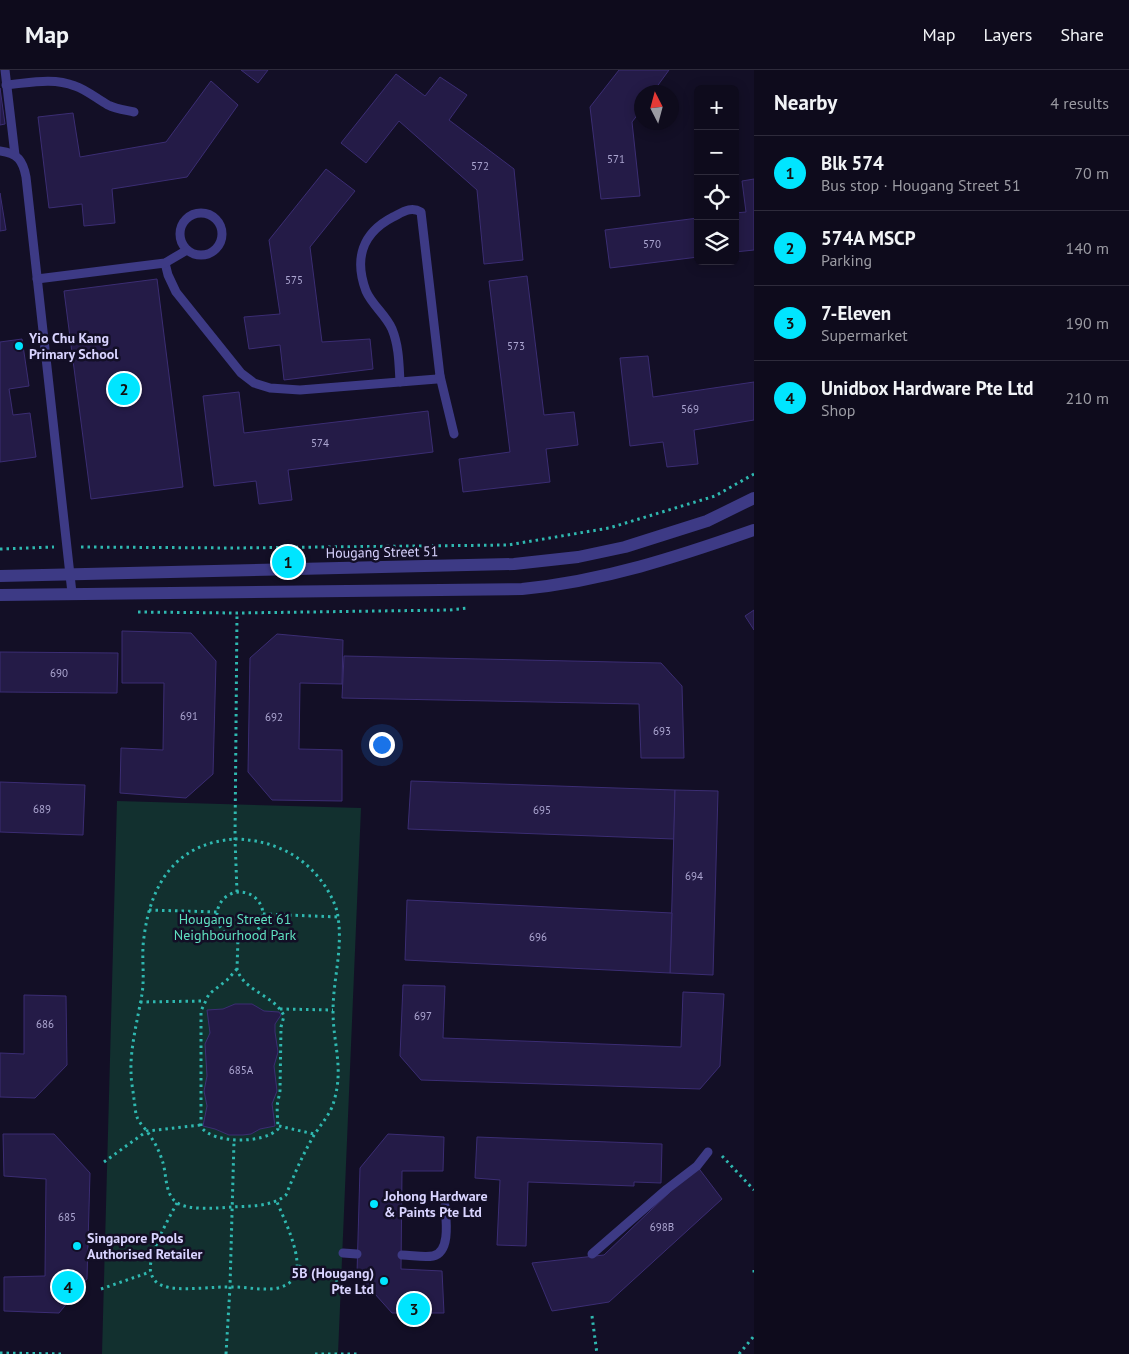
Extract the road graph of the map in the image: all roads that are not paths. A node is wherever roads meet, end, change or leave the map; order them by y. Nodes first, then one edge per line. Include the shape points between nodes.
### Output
1 (5, 70) edge
2 (6, 85) junction
3 (134, 112) dead end
4 (0, 151) edge
5 (15, 155) junction
6 (188, 250) junction
7 (165, 262) junction
8 (37, 279) junction
9 (440, 376) junction
10 (400, 382) junction
11 (454, 434) dead end
12 (754, 498) edge
13 (754, 530) edge
14 (69, 575) junction
15 (0, 576) edge
16 (72, 593) junction
17 (0, 594) edge
18 (708, 1152) dead end
19 (445, 1206) dead end
20 (343, 1253) dead end
21 (357, 1254) dead end
22 (592, 1254) dead end
23 (402, 1255) dead end

1 - 2 lane
2 - 3 lane via 46,80 63,82 109,106
2 - 5 lane
4 - 5 lane
5 - 8 lane via 24,164
6 - 6 lane via 181,240 180,228 186,218 197,213 209,214 218,222 222,233 219,244 210,253 198,255
6 - 7 lane
7 - 8 lane
7 - 10 lane via 176,292 241,373 254,383 270,388 300,390
8 - 14 lane
9 - 10 lane via 437,379
9 - 10 lane via 421,212 408,209 375,229 360,254 366,291 391,327 396,342
9 - 11 lane
12 - 14 street, Hougang Street 51 via 700,524 625,547 578,557 514,564
13 - 16 street via 620,573 522,589
14 - 15 street, Hougang Street 51
14 - 16 lane
16 - 17 street
18 - 22 lane via 697,1166
19 - 23 lane via 447,1232 442,1250 435,1256
20 - 21 lane

